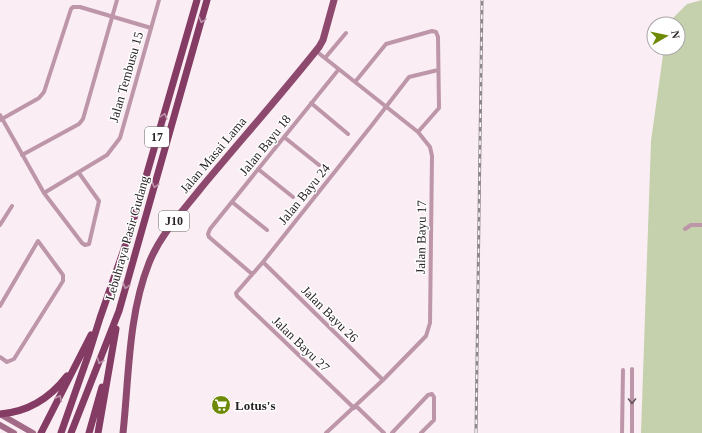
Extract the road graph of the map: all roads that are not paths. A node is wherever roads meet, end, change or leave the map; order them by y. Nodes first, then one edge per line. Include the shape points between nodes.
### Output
1 (117, 0) edge
2 (159, 0) edge
3 (197, 0) edge
4 (207, 0) edge
5 (334, 0) edge
6 (112, 17) junction
7 (151, 28) junction
8 (346, 33) dead end
9 (316, 51) junction
10 (324, 58) junction
11 (339, 69) junction
12 (438, 70) junction
13 (355, 82) junction
14 (311, 103) junction
15 (386, 107) junction
16 (1, 118) edge
17 (418, 132) junction
18 (348, 134) dead end
19 (284, 137) junction
20 (22, 155) junction
21 (319, 165) dead end
22 (258, 169) junction
23 (79, 173) junction
24 (44, 193) junction
25 (293, 197) dead end
26 (232, 202) junction
27 (12, 206) dead end
28 (0, 225) edge
29 (702, 225) edge
30 (685, 229) dead end
31 (267, 230) dead end
32 (263, 262) junction
33 (252, 274) junction
34 (236, 293) joint
35 (0, 306) edge
36 (119, 311) junction
37 (100, 318) junction
38 (81, 355) junction
39 (0, 358) edge
40 (632, 369) dead end
41 (108, 370) junction
42 (623, 370) dead end
43 (384, 380) junction
44 (355, 407) junction
45 (0, 414) edge
46 (0, 425) edge
47 (14, 433) edge
48 (33, 433) edge
49 (41, 433) edge
50 (61, 433) edge
51 (71, 433) edge
52 (89, 433) edge
53 (98, 433) edge
54 (123, 433) edge
55 (326, 433) edge
56 (384, 433) edge
57 (392, 433) edge
58 (421, 433) edge
59 (622, 433) edge
60 (632, 433) edge

1 - 6 street
2 - 7 street, Jalan Tembusu 15
37 -> 3 highway, Lebuhraya Pasir Gudang / 17 via 130,232
4 -> 36 highway, Lebuhraya Pasir Gudang / 17
5 - 9 main road, Jalan Masai Lama / J10 via 323,40
6 - 7 street
6 - 16 street via 73,7 44,92 39,98
6 - 20 street via 83,119 79,124
7 - 23 street, Jalan Tembusu 15 via 120,138 107,155
8 - 10 street
9 - 10 street, Jalan Bayu 17
9 - 54 main road, Jalan Masai Lama / J10 via 182,211 149,262 134,324
10 - 11 street, Jalan Bayu 17
11 - 13 street, Jalan Bayu 17
11 - 14 street, Jalan Bayu 18
12 - 13 street via 438,37 436,32 432,31 386,44
12 - 15 street, Jalan Bayu 24 via 409,77
12 - 17 street via 439,108
13 - 15 street, Jalan Bayu 17
14 - 18 street
14 - 19 street, Jalan Bayu 18
15 - 17 street, Jalan Bayu 17
15 - 32 street, Jalan Bayu 24
16 - 20 street
17 - 43 street, Jalan Bayu 17 via 430,147 432,156 430,323 426,336
19 - 21 street
19 - 22 street, Jalan Bayu 18
20 - 24 street
22 - 25 street
22 - 26 street, Jalan Bayu 18
23 - 24 street, Jalan Tembusu 15
23 - 24 street via 99,201 89,244 82,243
26 - 31 street
26 - 33 street, Jalan Bayu 18 via 208,234
27 - 28 street
29 - 30 street via 691,225
32 - 33 street, Jalan Bayu 24
32 - 43 street, Jalan Bayu 26
33 - 34 street, Jalan Bayu 24
34 - 44 street, Jalan Bayu 27
35 - 39 street via 38,241 63,275 63,280 14,359 7,362
36 - 41 highway
36 -> 51 highway, Lebuhraya Pasir Gudang / 17
37 - 38 highway
37 - 50 highway, Lebuhraya Pasir Gudang / 17
38 - 45 highway via 60,385 38,403 22,410
49 -> 38 highway
40 -> 60 street
41 - 52 highway
41 - 53 highway
42 - 59 street
43 - 44 street, Jalan Bayu 17
44 - 55 street, Jalan Bayu 17
44 - 56 street, Jalan Bayu 27
45 - 48 main road
46 - 47 main road
57 - 58 street via 428,395 432,394 434,420

